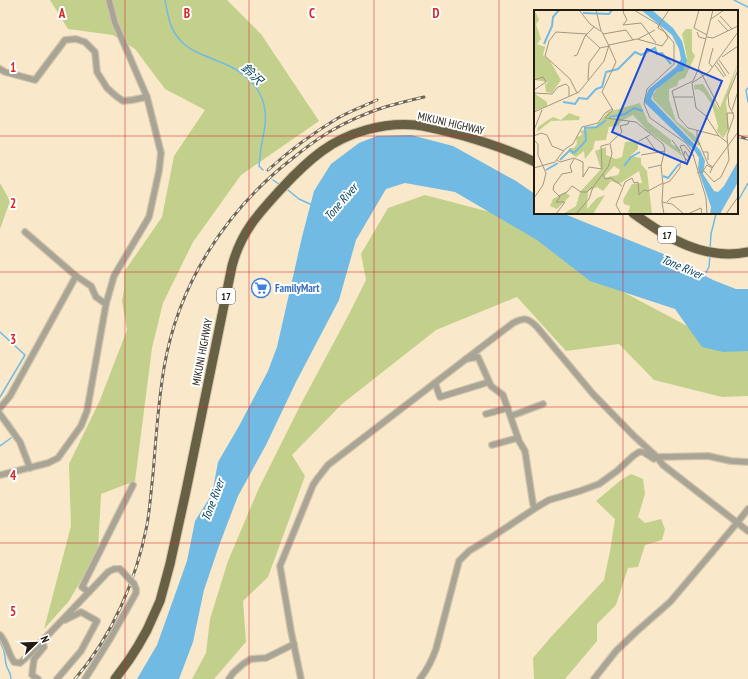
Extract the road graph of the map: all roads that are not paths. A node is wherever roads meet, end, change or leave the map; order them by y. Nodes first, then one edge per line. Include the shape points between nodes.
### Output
1 (109, 0) edge
2 (0, 69) edge
3 (147, 97) junction
4 (534, 161) edge
5 (634, 214) edge
6 (25, 232) dead end
7 (748, 252) edge
8 (76, 276) junction
9 (106, 304) junction
10 (465, 359) junction
11 (489, 382) junction
12 (434, 383) junction
13 (543, 404) dead end
14 (0, 408) edge
15 (508, 408) junction
16 (0, 414) edge
17 (486, 414) dead end
18 (511, 416) junction
19 (518, 438) junction
20 (492, 445) dead end
21 (657, 457) junction
22 (748, 462) edge
23 (30, 468) junction
24 (0, 475) edge
25 (133, 485) dead end
26 (535, 508) junction
27 (748, 509) edge
28 (737, 523) junction
29 (748, 531) edge
30 (89, 592) junction
31 (60, 623) junction
32 (0, 635) edge
33 (42, 642) junction
34 (294, 644) junction
35 (38, 679) edge
36 (57, 679) edge
37 (85, 679) edge
38 (115, 679) edge
39 (229, 679) edge
40 (301, 679) edge
41 (420, 679) edge
42 (594, 679) edge

1 - 3 street via 115,23
2 - 3 street via 35,80 65,40 76,39 85,42 95,52 97,72 107,88 116,96 123,100
3 - 9 street via 161,153 159,171 149,217 114,276
4 - 38 highway, MIKUNI HIGHWAY / 17 via 500,147 432,128 388,126 371,129 334,143 298,171 266,205 244,234 232,266 170,564 160,601 138,646
5 - 7 highway, 17 via 688,246 722,254
6 - 8 street
8 - 9 street via 91,286 96,297
8 - 14 street via 10,396
9 - 23 street via 87,411 58,458
10 - 11 street via 478,357
10 - 12 street
10 - 21 street via 513,323 520,319 531,321 594,394
11 - 12 street via 440,397
11 - 15 street via 504,395
12 - 34 street via 328,465 313,486 280,566
13 - 18 street
15 - 17 street
15 - 18 street
16 - 23 street via 20,442
18 - 19 street
19 - 20 street
19 - 26 street via 525,451
21 - 22 street via 708,456
21 - 26 street via 654,459 639,452 599,484 549,500
21 - 28 street via 663,465
23 - 24 street
25 - 30 street via 82,587
26 - 41 street via 469,551 459,562 436,648
27 - 28 street
28 - 29 street
28 - 42 street via 670,602 616,651
30 - 31 street
30 - 37 street, bridge via 114,569 120,570 136,588 136,593
31 - 33 street
31 - 36 street via 81,612 97,621 81,651
32 - 33 street via 14,662 20,662
33 - 35 street via 44,647 34,659 32,675
34 - 39 street via 266,658 251,659 233,672
34 - 40 street

